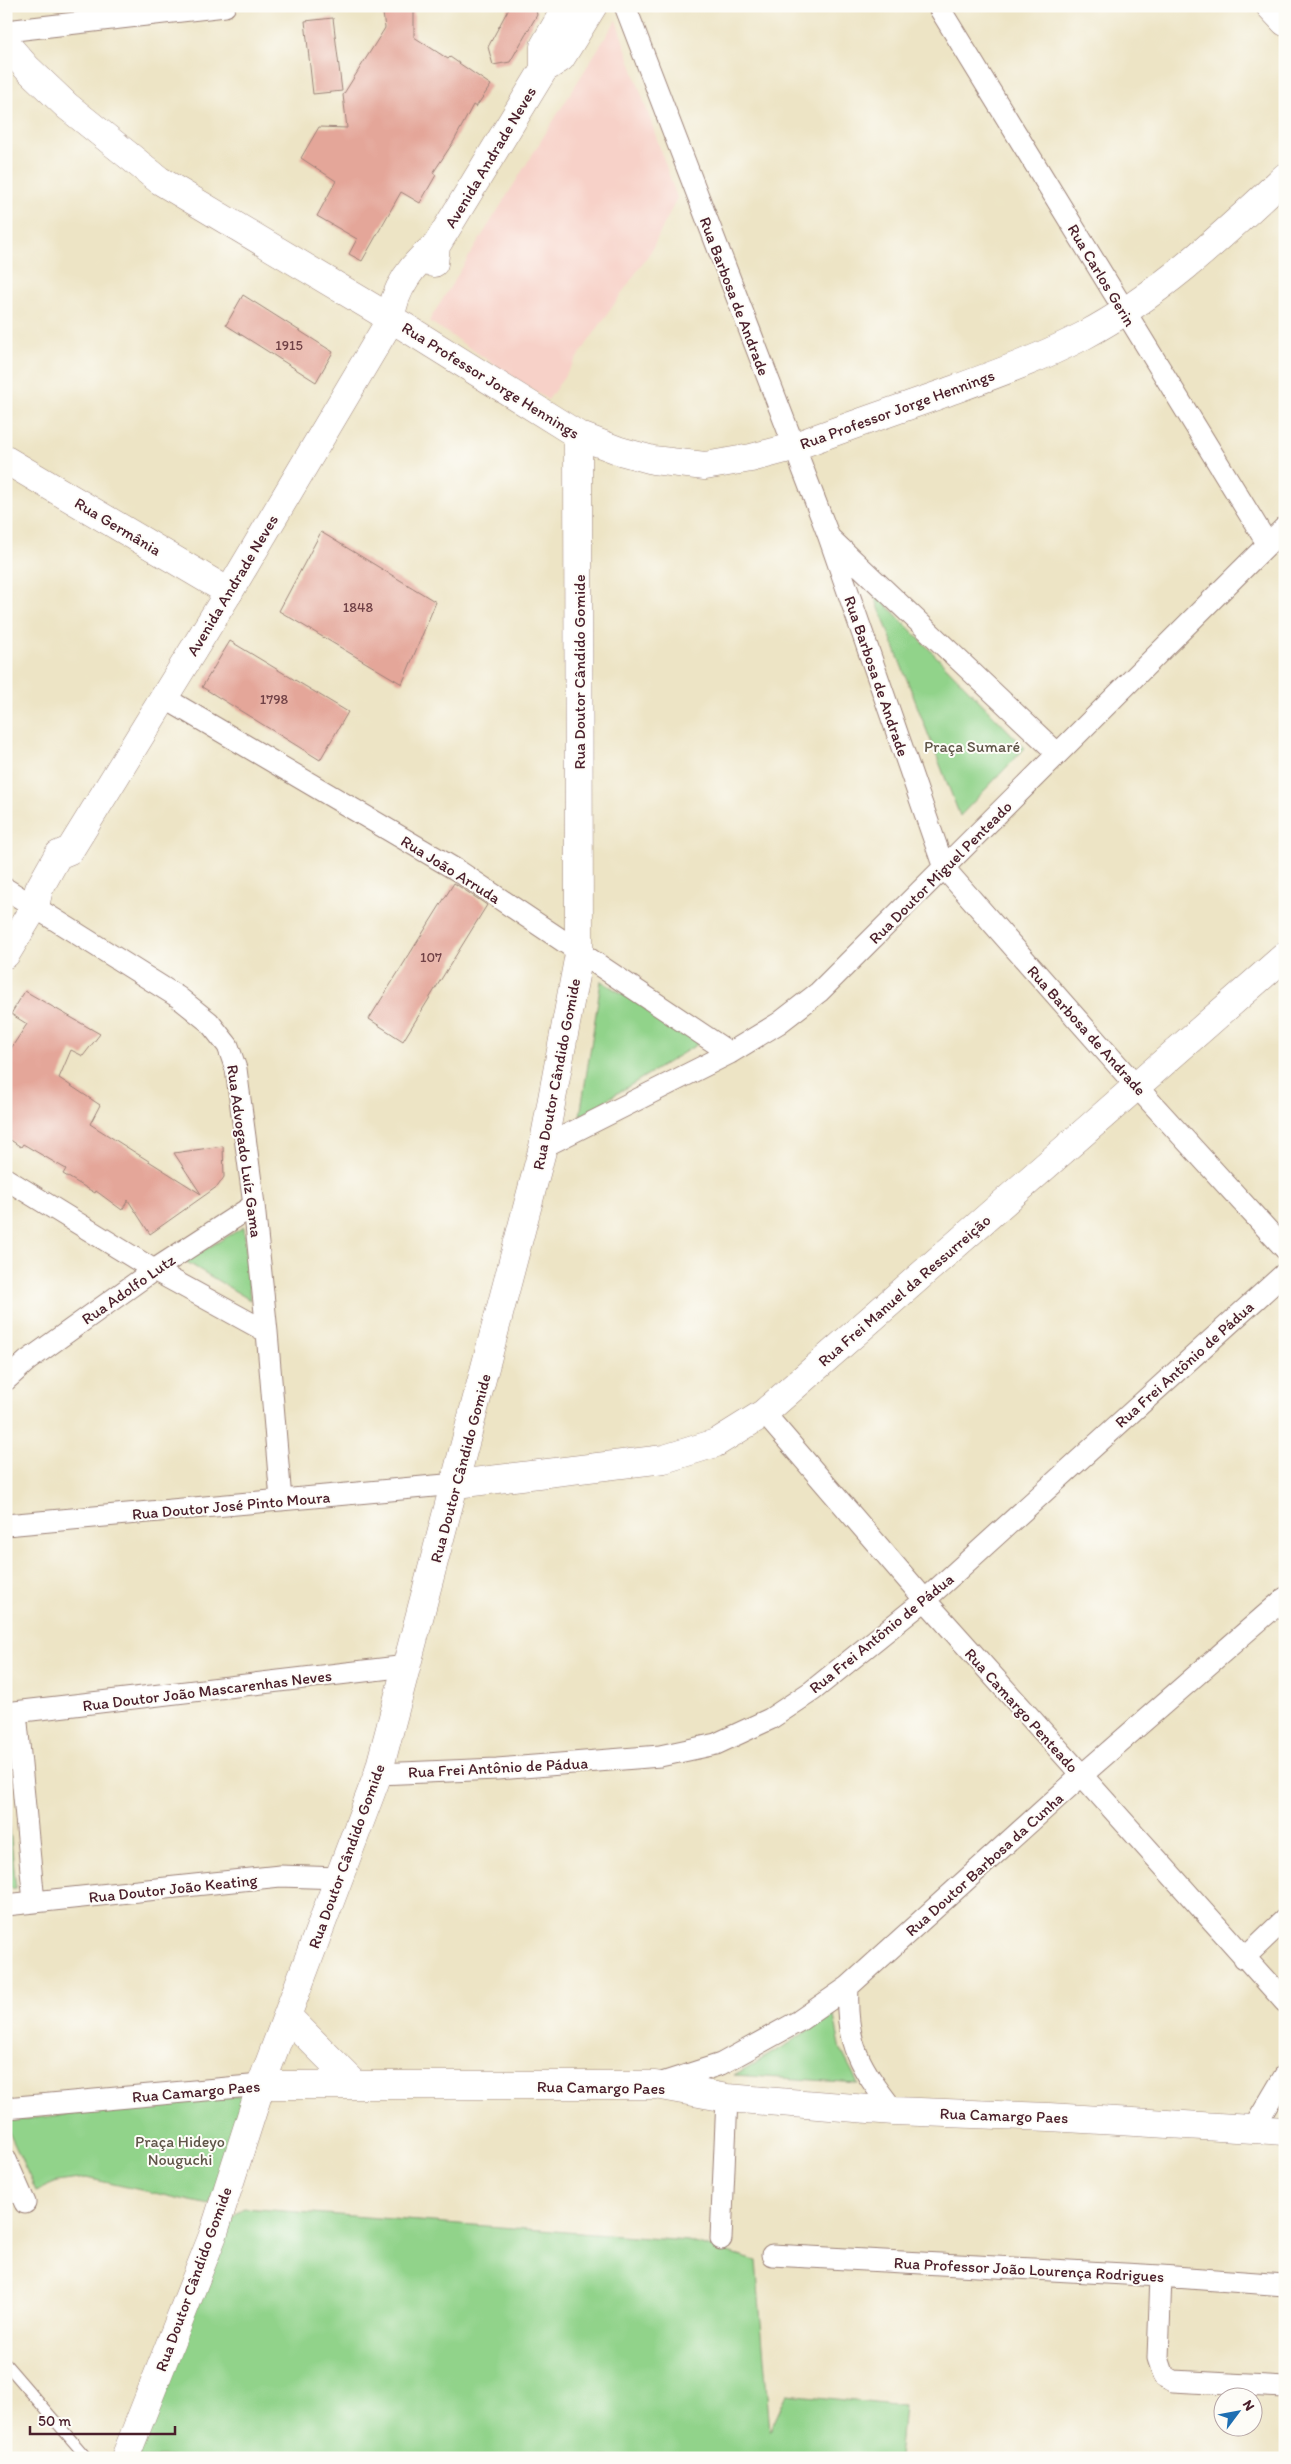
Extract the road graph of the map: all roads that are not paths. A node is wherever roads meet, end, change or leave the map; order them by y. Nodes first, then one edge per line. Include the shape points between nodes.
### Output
1 (225, 6) edge
2 (567, 6) edge
3 (593, 6) edge
4 (625, 6) edge
5 (938, 6) edge
6 (1270, 6) edge
7 (1285, 22) edge
8 (6, 31) edge
9 (6, 44) edge
10 (544, 69) junction
11 (1285, 177) edge
12 (1123, 311) junction
13 (391, 319) junction
14 (578, 436) junction
15 (793, 447) junction
16 (6, 460) edge
17 (1285, 527) edge
18 (829, 537) junction
19 (1267, 543) junction
20 (229, 592) junction
21 (163, 697) junction
22 (1057, 753) junction
23 (944, 868) junction
24 (6, 889) edge
25 (35, 906) junction
26 (6, 954) edge
27 (579, 954) junction
28 (1285, 956) edge
29 (730, 1053) junction
30 (1136, 1086) junction
31 (543, 1147) junction
32 (6, 1180) edge
33 (254, 1205) junction
34 (1285, 1249) edge
35 (154, 1270) junction
36 (1285, 1273) edge
37 (267, 1332) junction
38 (6, 1380) edge
39 (764, 1413) junction
40 (456, 1484) junction
41 (281, 1500) junction
42 (6, 1525) edge
43 (1285, 1598) edge
44 (925, 1600) junction
45 (407, 1666) junction
46 (11, 1712) edge
47 (378, 1774) junction
48 (1081, 1776) junction
49 (340, 1878) junction
50 (34, 1902) junction
51 (6, 1905) edge
52 (1285, 1919) edge
53 (1244, 1958) junction
54 (848, 1988) junction
55 (1285, 2002) edge
56 (287, 2016) junction
57 (1285, 2075) edge
58 (261, 2085) junction
59 (356, 2085) junction
60 (655, 2085) junction
61 (727, 2098) junction
62 (6, 2108) edge
63 (894, 2112) junction
64 (1252, 2129) junction
65 (1285, 2131) edge
66 (6, 2160) edge
67 (25, 2203) dead end
68 (721, 2239) dead end
69 (772, 2255) dead end
70 (1160, 2276) junction
71 (1285, 2285) edge
72 (6, 2364) edge
73 (1285, 2387) edge
74 (87, 2458) edge
75 (125, 2458) edge

1 - 8 street
2 - 10 street, Avenida Andrade Neves via 544,46
3 - 10 street, Avenida Andrade Neves via 561,58
4 - 15 street, Rua Barbosa de Andrade
5 - 12 street, Rua Carlos Gerin
6 - 7 street
9 - 13 street, Rua Professor Jorge Hennings via 67,106 159,180
10 - 13 street, Avenida Andrade Neves via 436,246 433,266 406,311
11 - 12 street, Rua Professor Jorge Hennings via 1220,237
12 - 15 street, Rua Professor Jorge Hennings via 1083,336 1037,358
12 - 19 street, Rua Carlos Gerin
13 - 14 street, Rua Professor Jorge Hennings
13 - 20 street, Avenida Andrade Neves
14 - 15 street, Rua Professor Jorge Hennings via 653,460 705,466
14 - 27 street, Rua Doutor Cândido Gomide
15 - 18 street, Rua Barbosa de Andrade
16 - 20 street, Rua Germânia
17 - 19 street, Rua Doutor Miguel Penteado
18 - 22 street
18 - 23 street, Rua Barbosa de Andrade
19 - 22 street, Rua Doutor Miguel Penteado
20 - 21 street, Avenida Andrade Neves
21 - 25 street, Avenida Andrade Neves via 70,850 72,862 49,897
21 - 27 street, Rua João Arruda via 460,872
22 - 23 street, Rua Doutor Miguel Penteado
23 - 29 street, Rua Doutor Miguel Penteado via 818,992 779,1023
23 - 30 street, Rua Barbosa de Andrade
24 - 25 street, Rua Advogado Luíz Gama
25 - 26 street, Avenida Andrade Neves
25 - 33 street, Rua Advogado Luíz Gama via 178,997 220,1033 236,1069
27 - 29 street, Rua João Arruda
27 - 31 street, Rua Doutor Cândido Gomide
28 - 30 street, Rua Frei Manuel da Ressurreição
29 - 31 street, Rua Doutor Miguel Penteado
30 - 34 street, Rua Barbosa de Andrade
30 - 39 street, Rua Frei Manuel da Ressurreição
31 - 40 street, Rua Doutor Cândido Gomide
32 - 35 street
33 - 35 street, Rua Adolfo Lutz
33 - 37 street, Rua Advogado Luíz Gama
35 - 37 street
35 - 38 street, Rua Adolfo Lutz via 27,1360
36 - 44 street, Rua Frei Antônio de Pádua
37 - 41 street, Rua Advogado Luíz Gama
39 - 40 street, Rua Frei Manuel da Ressurreição via 716,1443 664,1459
39 - 44 street, Rua Camargo Penteado
40 - 41 street, Rua Doutor José Pinto Moura
40 - 45 street, Rua Doutor Cândido Gomide
41 - 42 street, Rua Doutor José Pinto Moura
43 - 48 street, Rua Doutor Barbosa da Cunha
44 - 47 street, Rua Frei Antônio de Pádua via 812,1691 770,1719 716,1744 660,1756 497,1769
44 - 48 street, Rua Camargo Penteado
45 - 46 street, Rua Doutor João Mascarenhas Neves
45 - 47 street, Rua Doutor Cândido Gomide
46 - 50 street
47 - 49 street, Rua Doutor Cândido Gomide
48 - 53 street, Rua Camargo Penteado
48 - 54 street, Rua Doutor Barbosa da Cunha
49 - 50 street, Rua Doutor João Keating via 280,1876
49 - 56 street, Rua Doutor Cândido Gomide
50 - 51 street, Rua Doutor João Keating
52 - 53 street
53 - 55 street, Rua Camargo Penteado
54 - 60 street, Rua Doutor Barbosa da Cunha via 799,2022 721,2064
54 - 63 street via 846,2017 854,2048 870,2080
56 - 58 street, Rua Doutor Cândido Gomide
56 - 59 street
57 - 64 street
58 - 59 street, Rua Camargo Paes
58 - 62 street, Rua Camargo Paes
58 - 75 street, Rua Doutor Cândido Gomide via 212,2235
59 - 60 street, Rua Camargo Paes
60 - 61 street, Rua Camargo Paes
61 - 63 street, Rua Camargo Paes
61 - 68 street
63 - 64 street, Rua Camargo Paes
64 - 65 street, Rua Camargo Paes
66 - 67 street
69 - 70 street, Rua Professor João Lourença Rodrigues
70 - 71 street, Rua Professor João Lourença Rodrigues
70 - 73 street via 1158,2358 1164,2376 1173,2381
72 - 74 lane

